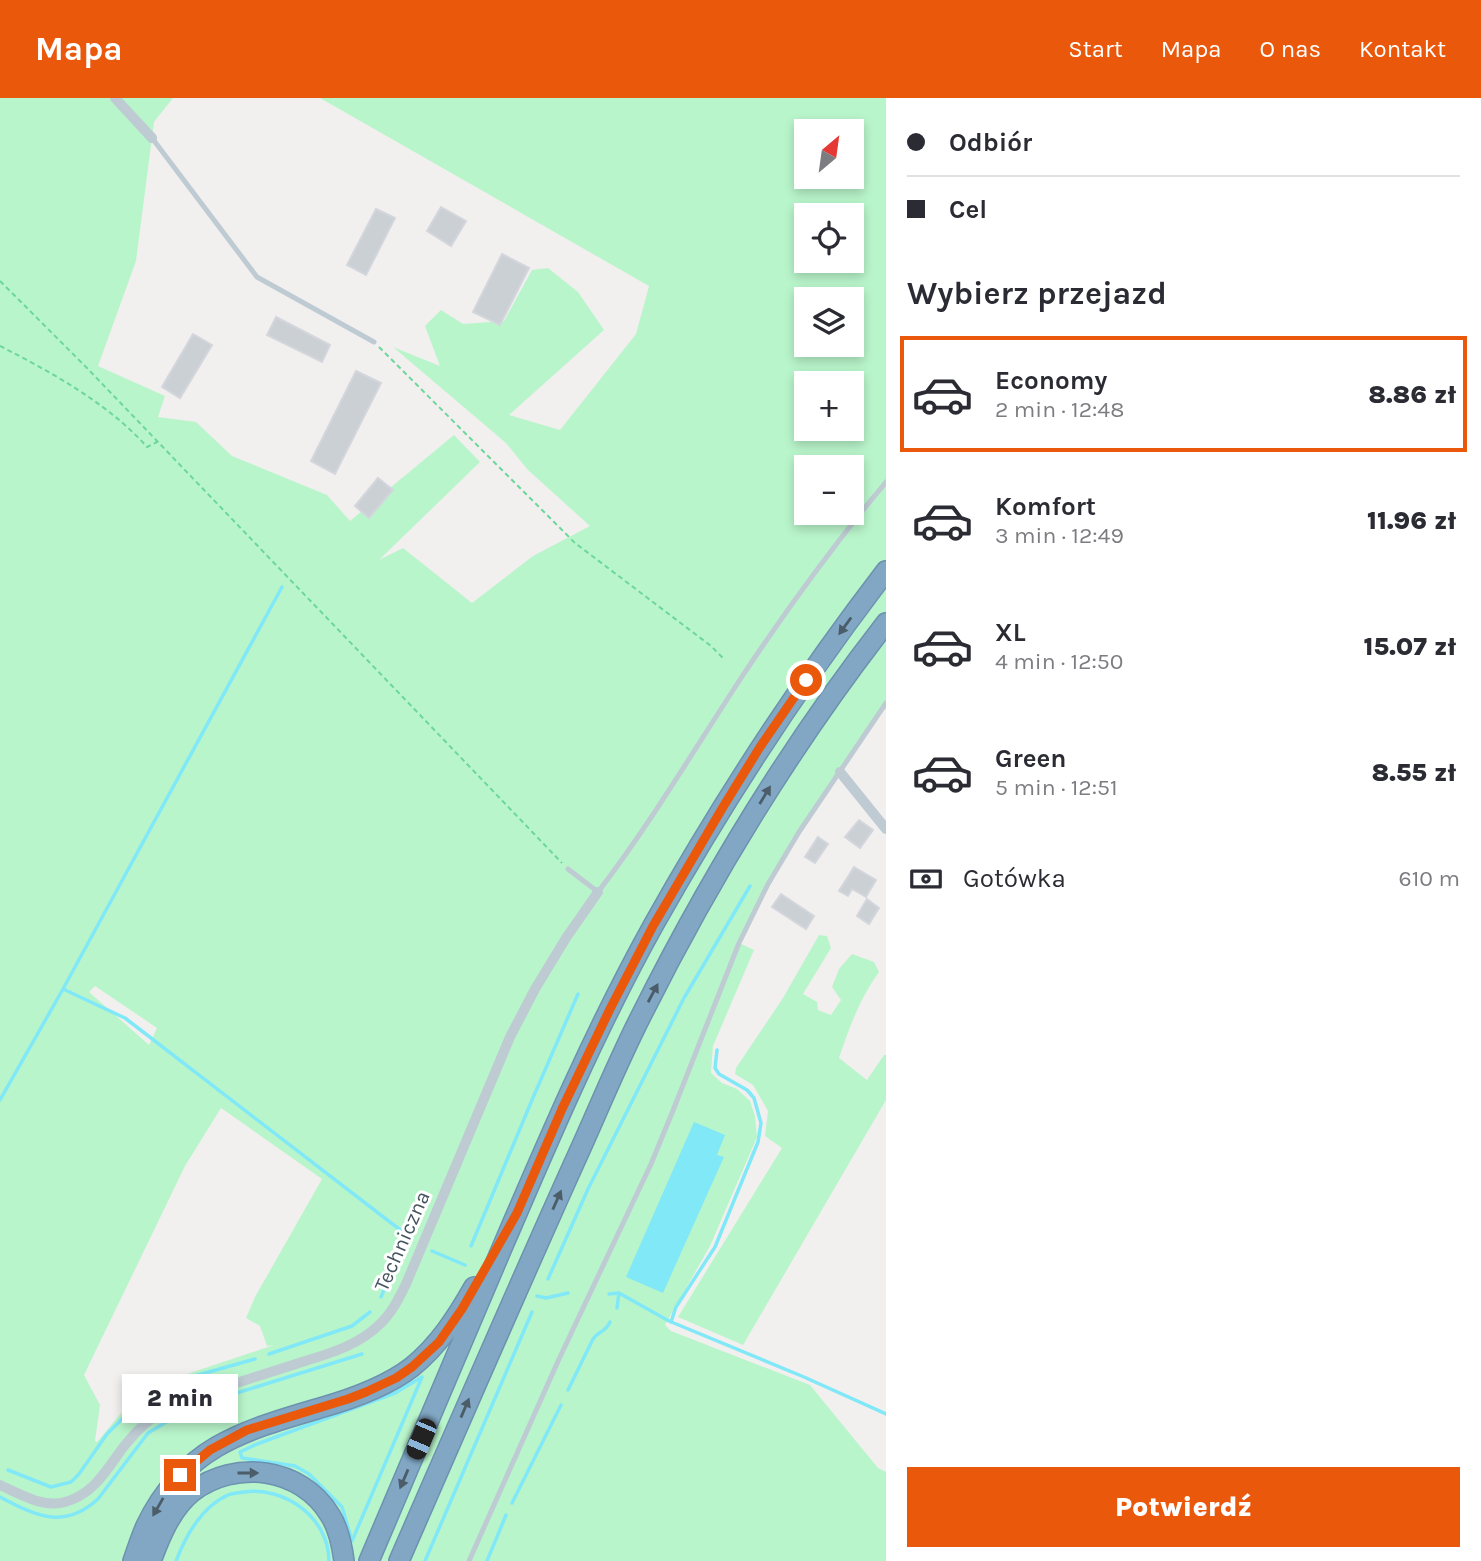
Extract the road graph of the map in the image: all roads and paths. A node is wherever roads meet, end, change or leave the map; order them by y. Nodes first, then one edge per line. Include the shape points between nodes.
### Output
1 (115, 98) edge
2 (152, 138) joint
3 (0, 281) edge
4 (374, 342) joint
5 (0, 346) edge
6 (157, 442) junction
7 (886, 482) edge
8 (886, 571) edge
9 (886, 623) edge
10 (723, 658) dead end
11 (886, 703) edge
12 (840, 772) junction
13 (886, 829) edge
14 (568, 869) joint
15 (598, 892) junction
16 (517, 1213) junction
17 (0, 1485) edge
18 (132, 1561) edge
19 (150, 1561) edge
20 (344, 1561) edge
21 (369, 1561) edge
22 (399, 1561) edge
23 (470, 1561) edge

1 - 2 street
2 - 4 lane via 257,277
3 - 6 path
4 - 10 path via 575,544
5 - 6 path via 52,373 130,428 147,447
6 - 14 path
7 - 15 lane via 744,674 638,839
8 -> 16 highway via 775,724 692,858 610,1009
22 -> 9 highway via 640,1017 781,768
11 - 12 lane
12 - 13 street
12 - 23 lane via 768,884 739,943 651,1164
14 - 15 lane
15 - 17 street, Techniczna via 535,989 510,1037 406,1284 380,1324 335,1352 170,1406 144,1424 90,1489 67,1502 38,1501
16 -> 18 highway via 462,1309 439,1342 412,1367 366,1392 247,1430 210,1450 163,1496
16 -> 21 highway
19 -> 20 highway via 170,1519 190,1494 223,1475 243,1471 285,1477 315,1497 330,1514

